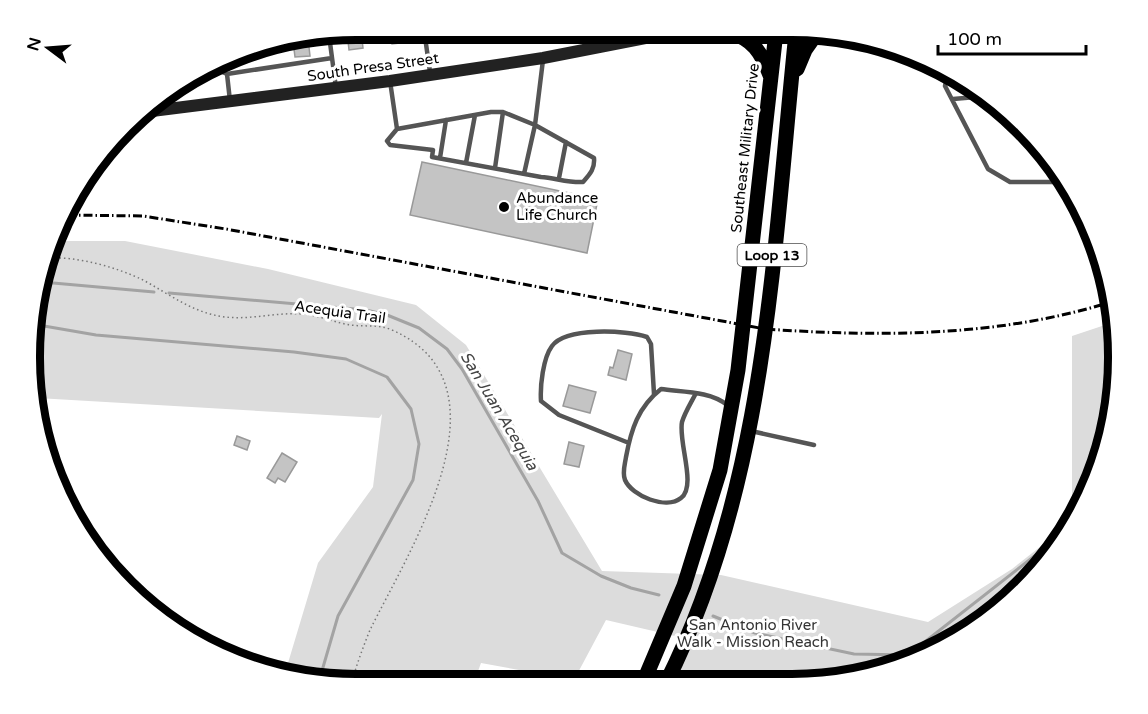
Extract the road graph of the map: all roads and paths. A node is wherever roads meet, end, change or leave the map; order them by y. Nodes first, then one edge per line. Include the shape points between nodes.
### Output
1 (426, 40) edge
2 (584, 40) edge
3 (636, 40) edge
4 (748, 40) edge
5 (775, 40) edge
6 (795, 40) edge
7 (811, 41) edge
8 (330, 42) edge
9 (586, 50) junction
10 (332, 58) junction
11 (543, 58) junction
12 (221, 71) edge
13 (227, 74) junction
14 (431, 75) junction
15 (771, 77) junction
16 (390, 81) junction
17 (946, 81) edge
18 (790, 86) junction
19 (336, 88) junction
20 (972, 97) edge
21 (953, 99) junction
22 (231, 102) junction
23 (159, 110) edge
24 (503, 112) junction
25 (475, 115) junction
26 (446, 120) junction
27 (535, 125) junction
28 (397, 129) junction
29 (566, 142) junction
30 (440, 158) junction
31 (466, 163) junction
32 (495, 168) junction
33 (525, 174) junction
34 (559, 178) junction
35 (1055, 182) edge
36 (56, 259) edge
37 (696, 393) junction
38 (654, 394) junction
39 (732, 408) junction
40 (752, 412) junction
41 (749, 430) junction
42 (629, 443) junction
43 (814, 445) dead end
44 (354, 674) edge
45 (647, 674) edge
46 (670, 674) edge

1 - 14 lane
2 - 9 lane
3 - 9 main road, South Presa Street
4 - 15 main road via 757,46
5 - 15 main road, Southeast Military Drive / Loop 13
6 - 18 main road, Loop 13
7 - 18 main road
8 - 10 lane
9 - 11 main road, South Presa Street
10 - 13 lane
10 - 19 lane
11 - 14 main road, South Presa Street
11 - 27 lane
12 - 13 lane
13 - 22 lane
14 - 16 main road, South Presa Street
15 - 39 main road, Southeast Military Drive / Loop 13
16 - 19 main road, South Presa Street
16 - 28 lane
17 - 21 lane
18 - 40 main road, Loop 13 via 765,329
19 - 22 main road, South Presa Street
20 - 21 lane
21 - 35 lane via 988,169 1010,182
22 - 23 main road, South Presa Street
24 - 25 lane
24 - 27 lane
24 - 32 lane
25 - 26 lane
25 - 31 lane
26 - 28 lane
26 - 30 lane
27 - 29 lane
27 - 33 lane
28 - 30 lane via 387,141 390,145 433,150 432,157
29 - 34 lane
29 - 34 lane via 594,158 594,168 583,182
30 - 31 lane
31 - 32 lane
32 - 33 lane
33 - 34 lane
36 - 44 path, Acequia Trail via 124,273 189,307 225,317 301,314 392,330 425,353 439,371 451,411 449,443 435,495 426,522 361,651
37 - 38 lane via 661,389
37 - 39 lane via 722,400
37 - 42 lane via 682,423 688,484 680,499 669,503 657,501 629,486 624,474
38 - 42 lane via 640,412
38 - 42 lane via 651,344 647,337 608,331 566,335 552,346 541,400 559,415
39 - 40 main road
39 - 45 main road, Southeast Military Drive / Loop 13 via 701,536
40 - 41 main road, Loop 13
41 - 43 lane
41 - 46 main road, Loop 13 via 741,475 715,567

